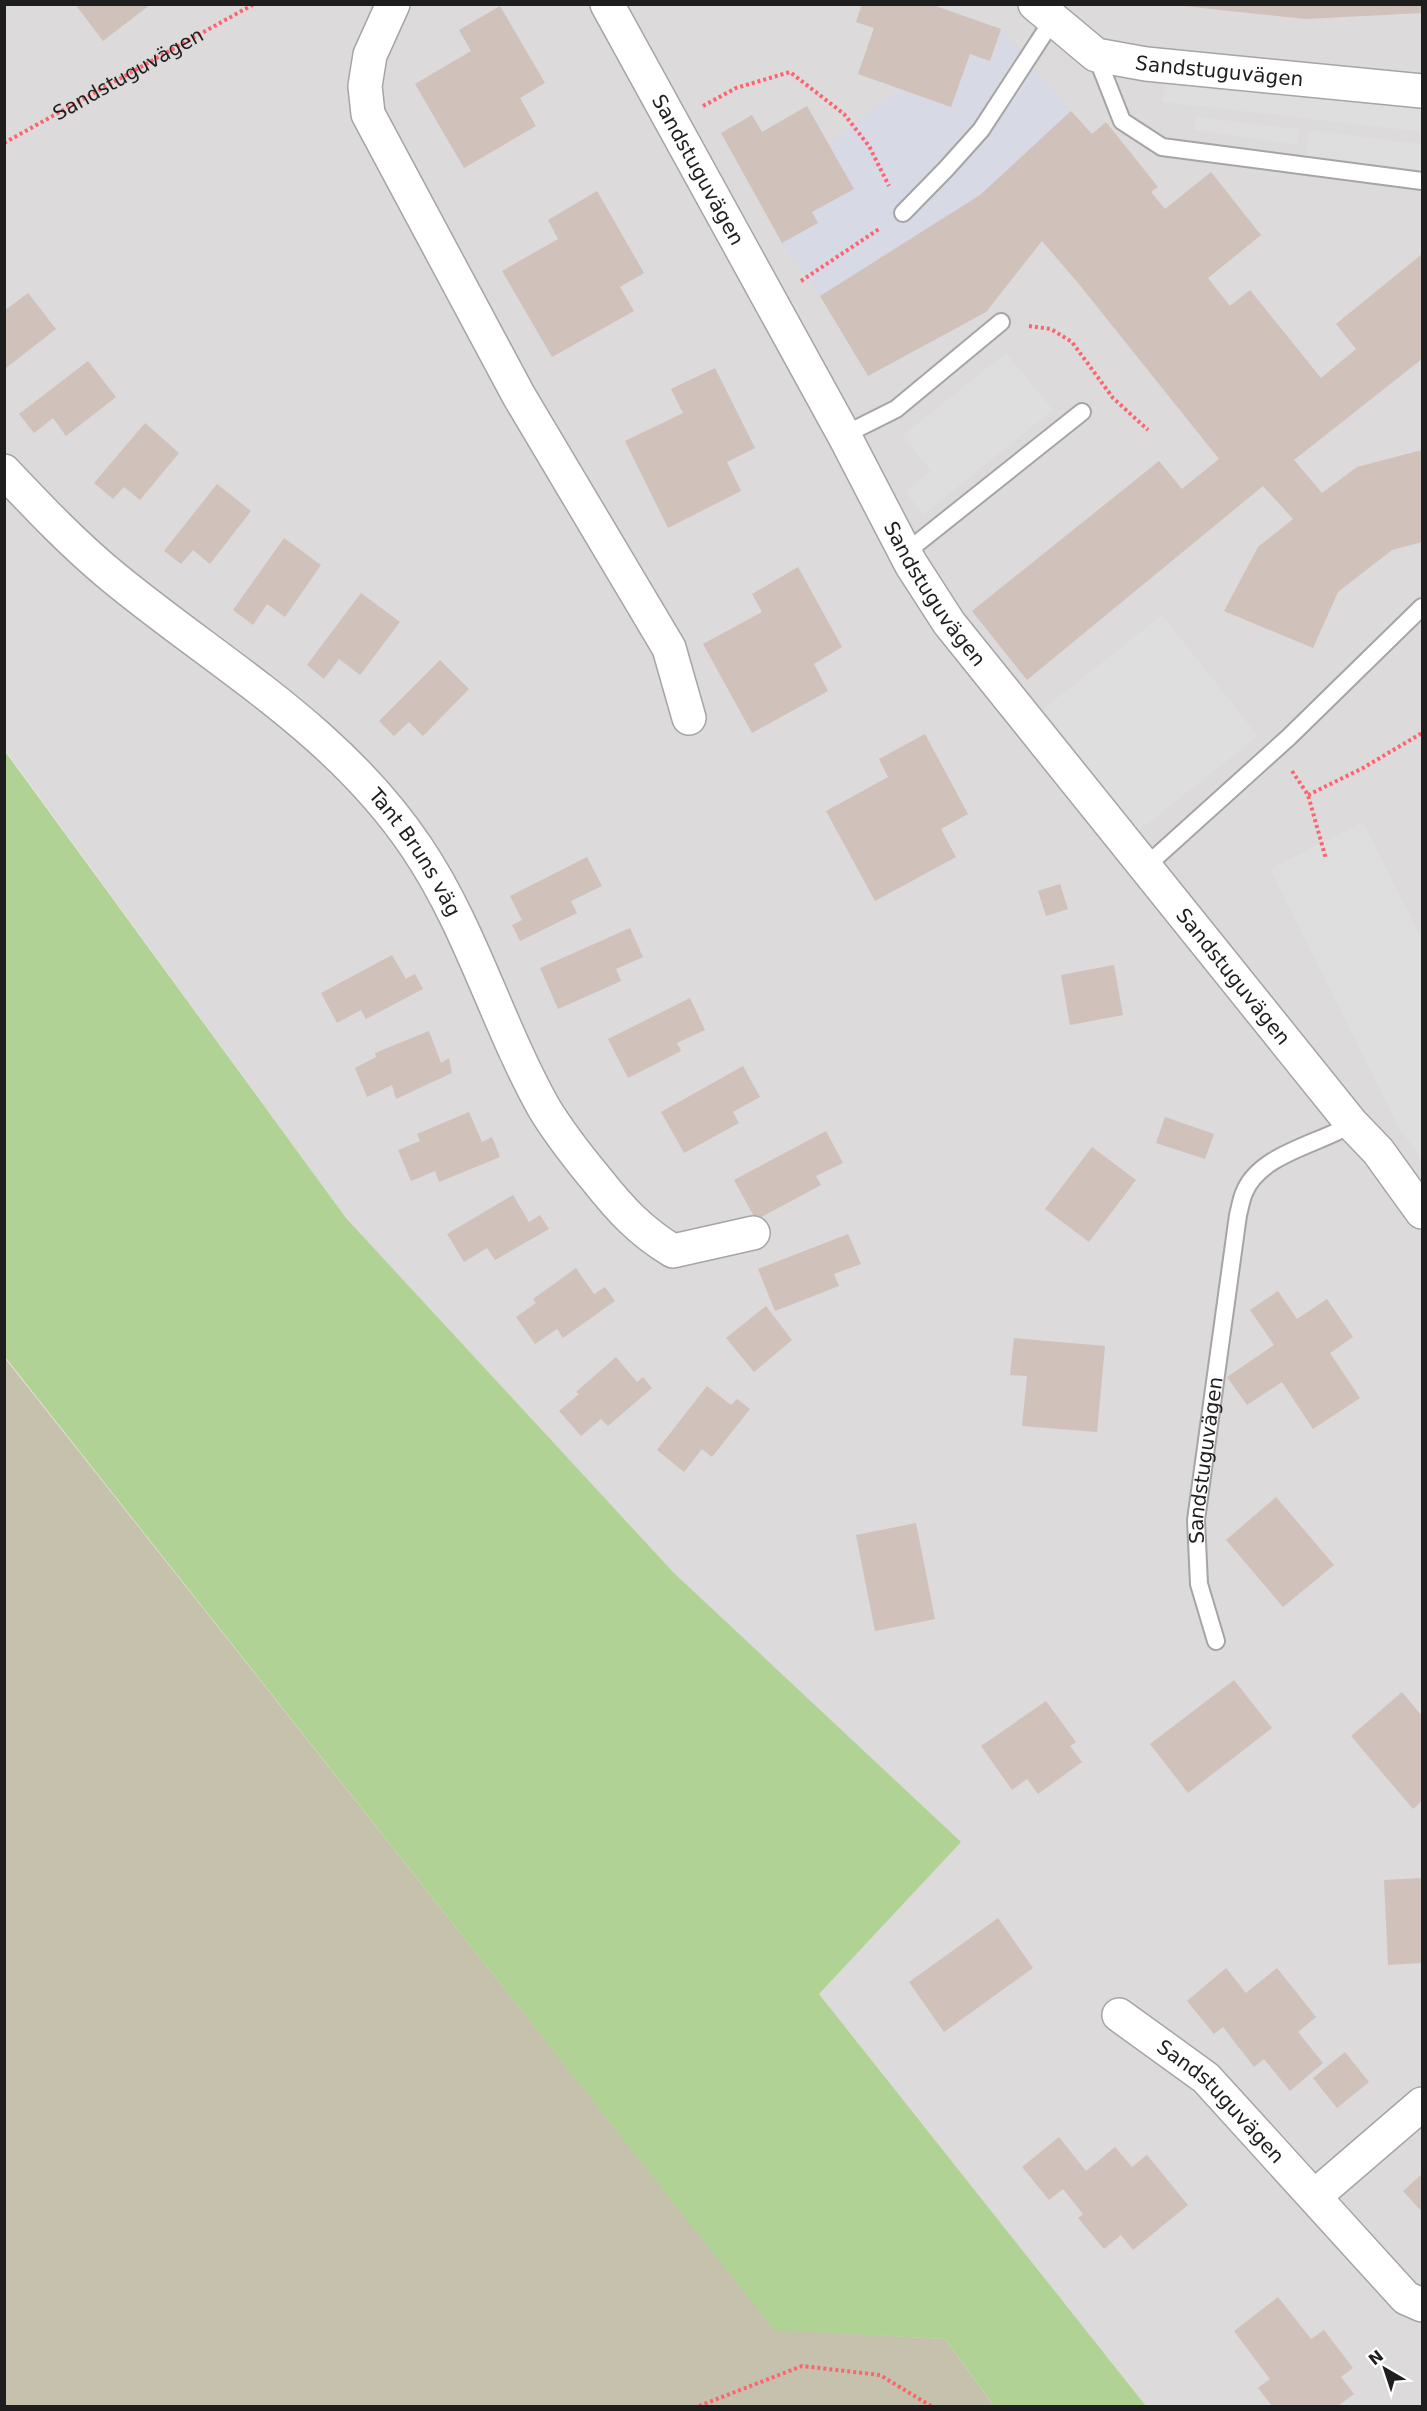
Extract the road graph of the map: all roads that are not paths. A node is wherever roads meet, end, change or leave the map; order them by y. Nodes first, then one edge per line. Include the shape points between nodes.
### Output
1 (393, 4) edge
2 (607, 4) edge
3 (1045, 11) edge
4 (1096, 55) junction
5 (1422, 91) edge
6 (1422, 181) edge
7 (903, 213) road end
8 (1001, 322) road end
9 (1082, 412) dead end
10 (844, 435) junction
11 (4, 471) edge
12 (905, 553) junction
13 (1422, 607) edge
14 (689, 718) dead end
15 (1145, 867) junction
16 (1352, 1124) junction
17 (1422, 1212) edge
18 (753, 1233) dead end
19 (1216, 1641) dead end
20 (1119, 2015) dead end
21 (1422, 2104) edge
22 (1315, 2196) junction
23 (1422, 2305) edge

1 - 14 street via 370,56 365,86 368,114 519,396 669,648
2 - 10 street, Sandstuguvägen
3 - 4 street
3 - 7 lane via 981,130
4 - 5 street, Sandstuguvägen via 1146,64
4 - 6 lane via 1122,121 1162,147
8 - 10 lane via 896,409
9 - 12 lane
10 - 12 street, Sandstuguvägen
11 - 18 street, Tant Bruns väg via 55,525 114,577 296,716 348,764 389,810 448,902 545,1108 599,1183 647,1235 673,1251
12 - 15 street, Sandstuguvägen via 949,623
13 - 15 lane via 1277,748
15 - 16 street, Sandstuguvägen
16 - 17 street, Sandstuguvägen via 1378,1151
16 - 19 lane, Sandstuguvägen via 1284,1154 1256,1173 1244,1192 1196,1520 1199,1584
20 - 22 street, Sandstuguvägen via 1206,2078
21 - 22 street
22 - 23 street, Sandstuguvägen via 1406,2298

